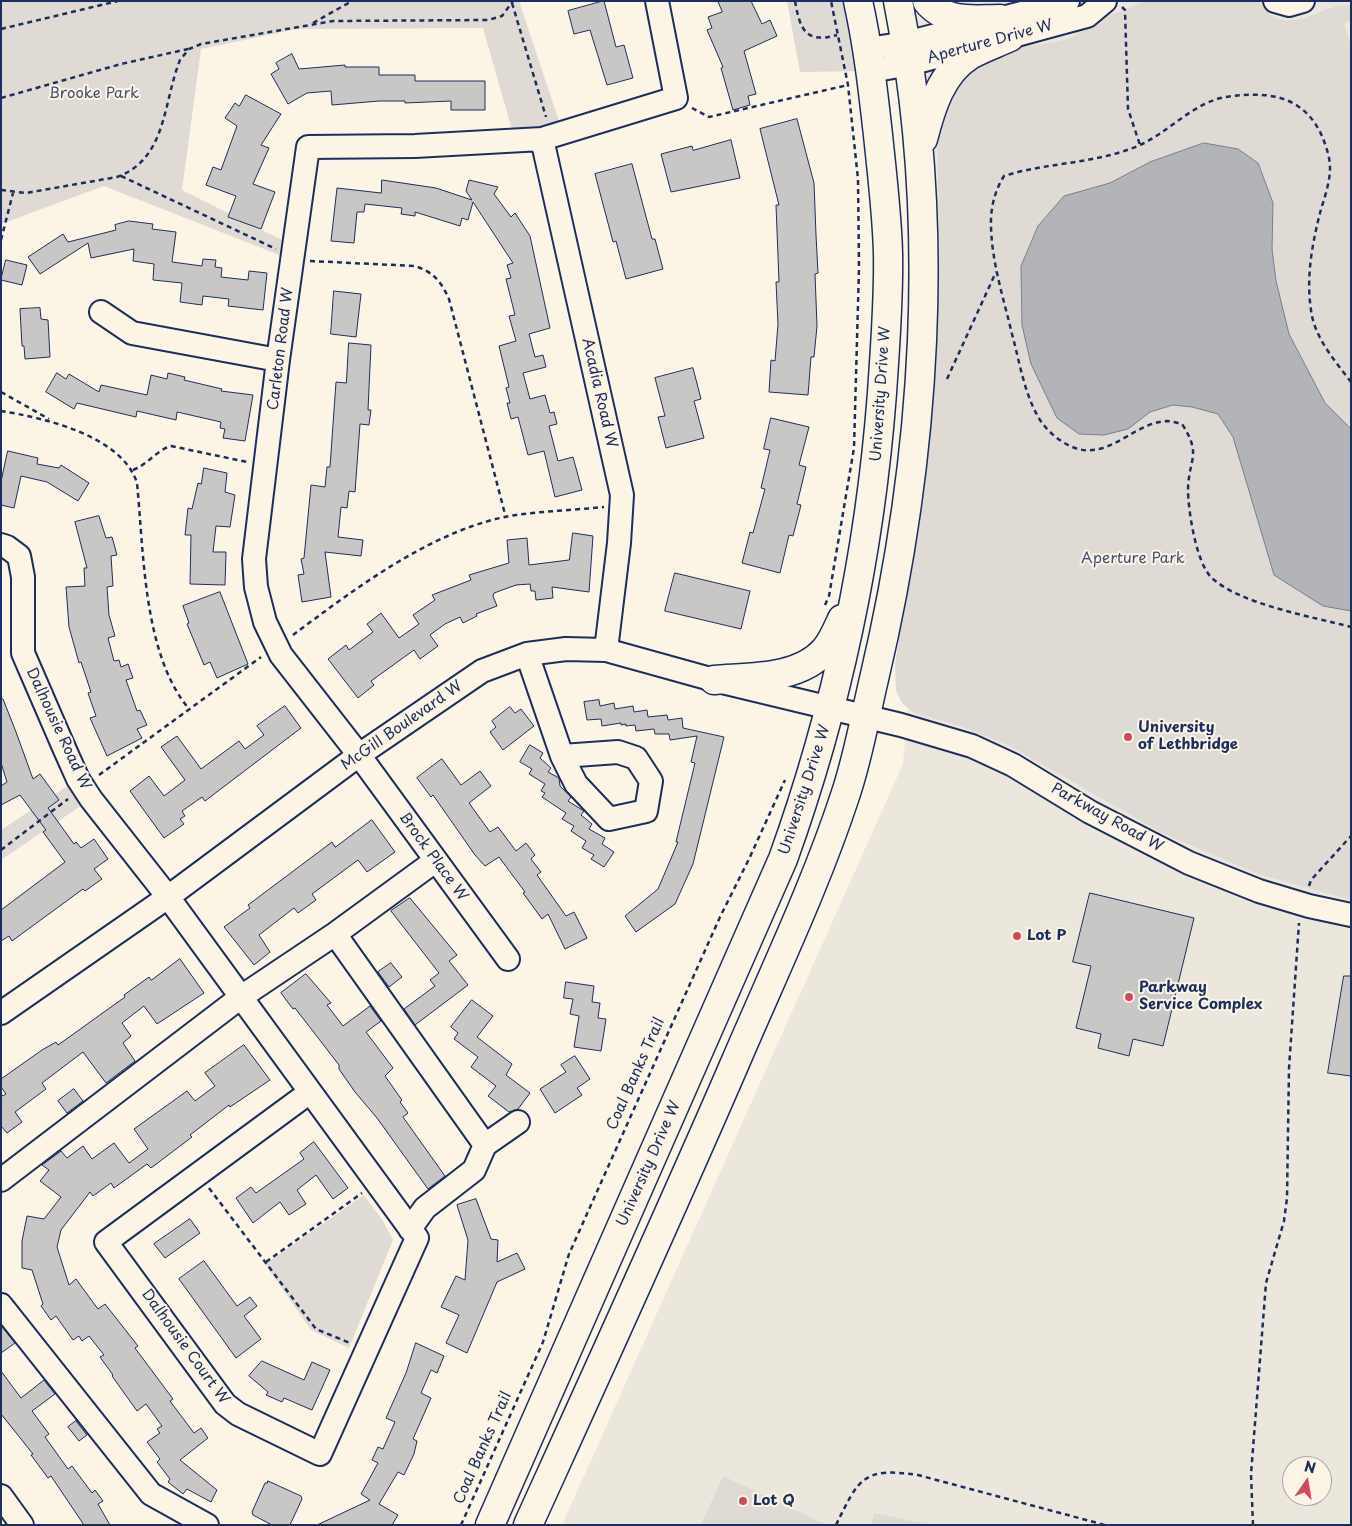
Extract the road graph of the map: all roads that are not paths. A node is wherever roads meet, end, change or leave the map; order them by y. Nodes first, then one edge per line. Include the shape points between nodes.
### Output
1 (657, 1) edge
2 (858, 1) edge
3 (877, 1) edge
4 (898, 1) edge
5 (927, 1) edge
6 (1068, 1) edge
7 (1276, 1) edge
8 (1303, 1) edge
9 (1112, 3) edge
10 (1005, 28) junction
11 (890, 54) junction
12 (547, 138) junction
13 (919, 157) junction
14 (102, 312) dead end
15 (278, 360) junction
16 (877, 455) junction
17 (1, 546) edge
18 (855, 591) junction
19 (606, 650) junction
20 (527, 654) junction
21 (714, 680) junction
22 (831, 707) junction
23 (866, 716) junction
24 (359, 755) junction
25 (562, 756) dead end
26 (435, 861) junction
27 (168, 897) junction
28 (805, 903) junction
29 (1351, 915) edge
30 (335, 934) junction
31 (508, 958) dead end
32 (241, 997) junction
33 (1, 1013) edge
34 (310, 1092) junction
35 (518, 1122) dead end
36 (485, 1145) junction
37 (1, 1180) edge
38 (410, 1228) junction
39 (1, 1305) edge
40 (1, 1496) edge
41 (22, 1525) edge
42 (207, 1525) edge
43 (490, 1525) edge
44 (528, 1525) edge

1 - 12 street via 676,98
2 - 11 main road, University Drive W
3 - 11 main road
4 - 11 main road, University Drive W
5 - 10 main road via 941,14
6 - 10 street, Aperture Drive W
7 - 8 street via 1289,5
9 - 10 street, Aperture Drive W via 1087,16
10 - 11 street, Aperture Drive W
10 - 13 main road via 953,70 941,86 932,106
11 - 13 main road, University Drive W
11 - 16 main road, University Drive W via 885,353
12 - 15 street, Carleton Road W via 415,146 308,146
12 - 19 street, Acadia Road W via 622,495
13 - 23 main road, University Drive W via 923,240 915,426 907,513 892,604
14 - 15 street via 132,333
15 - 24 street, Carleton Road W via 254,559 256,588 265,622 281,655
16 - 18 main road, University Drive W via 865,546
16 - 23 main road via 874,574 859,674
17 - 27 street, Dalhousie Road W via 19,556 24,577 23,653 78,779
18 - 21 main road via 825,651 812,661 774,675
18 - 22 main road, University Drive W
19 - 20 street, McGill Boulevard W via 566,649
19 - 21 street, McGill Boulevard W
20 - 24 street, McGill Boulevard W via 482,671
20 - 25 street
21 - 22 street, McGill Boulevard W
22 - 23 street, McGill Boulevard W
22 - 28 main road via 837,720 832,763 807,859
22 - 43 main road, University Drive W via 809,787 783,858
23 - 28 main road, University Drive W via 847,793
23 - 29 street, Parkway Road W via 972,746 1013,765 1090,812 1189,863 1259,891
24 - 26 street, Brock Place W
24 - 27 street, McGill Boulevard W
26 - 30 street
26 - 31 street, Brock Place W
27 - 32 street
27 - 33 street, McGill Boulevard W
28 - 44 main road, University Drive W
30 - 32 street
30 - 36 street
32 - 34 street
32 - 37 street
34 - 38 street
34 - 38 street, Dalhousie Court W via 106,1242 225,1404 238,1414 320,1454 417,1238
35 - 36 street
36 - 38 street via 474,1170 425,1208
39 - 42 street via 151,1494
40 - 41 street

